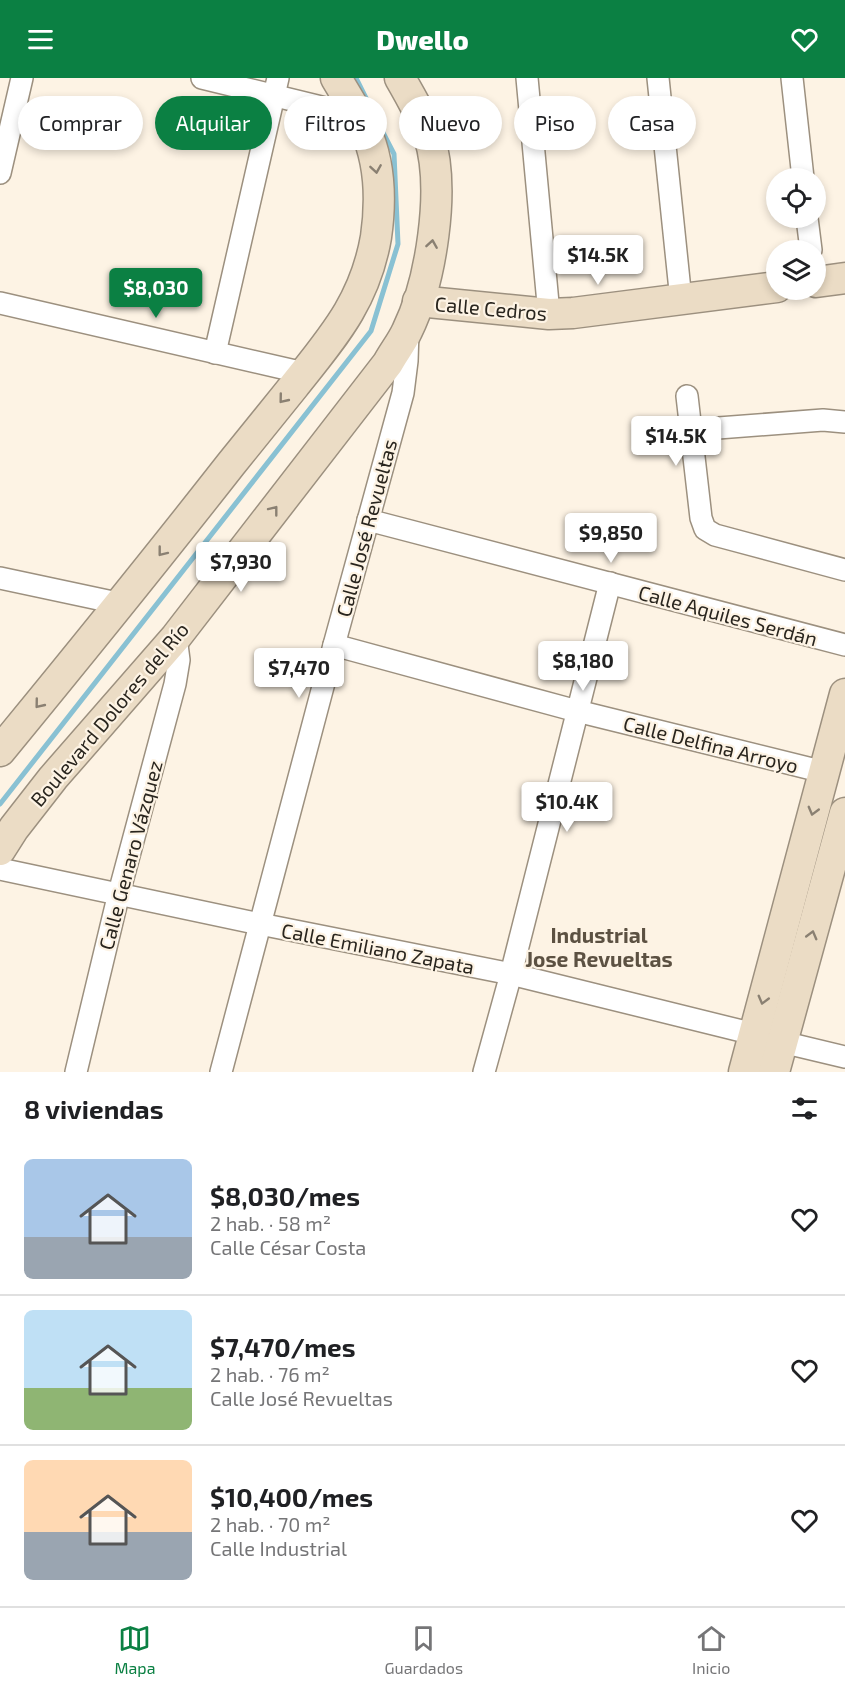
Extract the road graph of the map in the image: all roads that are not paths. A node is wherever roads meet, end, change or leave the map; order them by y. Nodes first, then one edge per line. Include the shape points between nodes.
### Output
1 (22, 78) edge
2 (202, 78) edge
3 (336, 78) edge
4 (400, 78) edge
5 (527, 78) edge
6 (658, 78) edge
7 (792, 78) edge
8 (276, 86) edge
9 (303, 96) edge
10 (346, 96) edge
11 (371, 150) edge
12 (802, 168) edge
13 (0, 173) edge
14 (845, 278) edge
15 (826, 281) edge
16 (766, 288) edge
17 (681, 300) junction
18 (418, 301) junction
19 (0, 303) edge
20 (549, 314) junction
21 (408, 330) junction
22 (215, 353) junction
23 (304, 373) junction
24 (687, 396) dead end
25 (845, 422) edge
26 (692, 430) junction
27 (368, 520) junction
28 (845, 570) edge
29 (0, 578) edge
30 (610, 584) junction
31 (122, 604) junction
32 (176, 637) junction
33 (334, 645) junction
34 (845, 645) edge
35 (845, 694) edge
36 (577, 711) junction
37 (0, 751) edge
38 (835, 774) edge
39 (845, 813) edge
40 (0, 850) edge
41 (0, 869) edge
42 (119, 893) junction
43 (260, 924) junction
44 (511, 974) junction
45 (754, 1034) junction
46 (782, 1042) junction
47 (845, 1057) edge
48 (76, 1072) edge
49 (221, 1072) edge
50 (484, 1072) edge
51 (744, 1072) edge
52 (774, 1072) edge

1 - 13 street
2 - 8 street
3 - 10 street
18 -> 4 street, Boulevard Dolores del Río via 431,255 436,183 429,137
5 - 20 street
6 - 17 street
7 - 12 street
8 - 9 street
8 - 22 street
11 -> 23 street via 379,194 374,245 366,274 350,313
14 - 15 street
16 - 17 street, Calle Cedros
17 - 20 street, Calle Cedros
18 - 20 street, Calle Cedros
18 - 21 street, Boulevard Dolores del Río
19 - 22 street
21 - 27 street, Calle José Revueltas via 403,393
32 -> 21 street, Boulevard Dolores del Río via 388,363
22 - 23 street
23 -> 31 street
24 - 26 street
25 - 26 street via 823,420
26 - 28 street via 705,529
27 - 30 street, Calle Aquiles Serdán
27 - 33 street, Calle José Revueltas
29 - 31 street
30 - 34 street, Calle Aquiles Serdán
30 - 36 street
31 -> 37 street
32 - 40 street, Boulevard Dolores del Río via 53,778
32 - 42 street, Calle Genaro Vázquez via 179,660 175,684
33 - 36 street, Calle Delfina Arroyo
33 - 43 street, Calle José Revueltas
35 - 38 street
36 - 38 street, Calle Delfina Arroyo
36 - 44 street
38 -> 45 street
46 -> 39 street
41 - 42 street, Calle Emiliano Zapata
42 - 43 street, Calle Emiliano Zapata
42 - 48 street, Calle Genaro Vázquez
43 - 44 street, Calle Emiliano Zapata
43 - 49 street, Calle José Revueltas
44 - 45 street, Calle Emiliano Zapata
44 - 50 street
45 - 51 street
46 - 47 street
46 - 52 street

